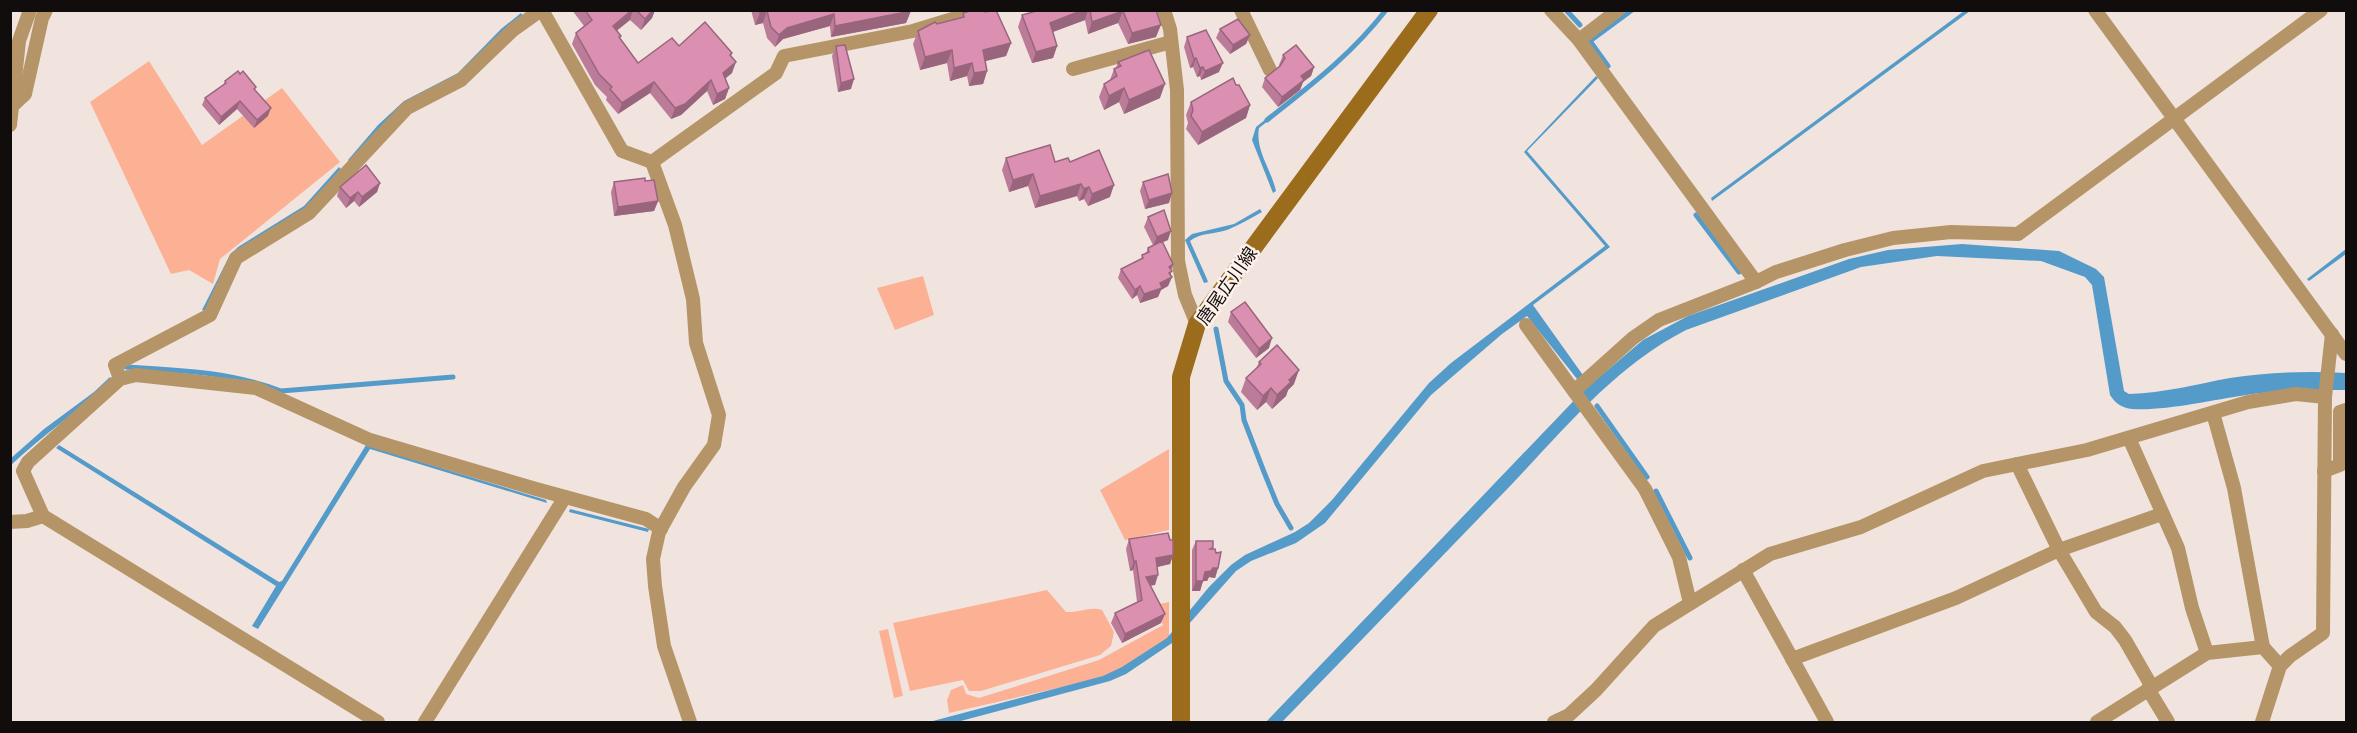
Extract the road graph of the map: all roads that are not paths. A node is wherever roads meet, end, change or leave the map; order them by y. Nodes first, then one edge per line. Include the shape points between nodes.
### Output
1 (30, 10) edge
2 (46, 10) edge
3 (542, 10) edge
4 (982, 10) edge
5 (1164, 10) edge
6 (1241, 10) edge
7 (1428, 10) edge
8 (1551, 10) edge
9 (1618, 10) edge
10 (2095, 10) edge
11 (2321, 10) edge
12 (1579, 40) junction
13 (1171, 42) junction
14 (1073, 69) dead end
15 (1270, 70) dead end
16 (12, 106) edge
17 (2175, 118) junction
18 (10, 126) edge
19 (652, 162) junction
20 (1756, 282) junction
21 (1197, 324) junction
22 (1526, 325) dead end
23 (2332, 334) junction
24 (2346, 354) edge
25 (120, 379) junction
26 (1575, 393) junction
27 (2325, 397) junction
28 (2346, 410) edge
29 (2213, 413) junction
30 (2129, 438) junction
31 (2017, 464) junction
32 (2324, 471) junction
33 (565, 497) junction
34 (2162, 514) junction
35 (43, 516) junction
36 (10, 522) edge
37 (661, 529) junction
38 (2060, 550) junction
39 (1743, 570) junction
40 (1690, 603) junction
41 (2263, 647) junction
42 (2207, 653) junction
43 (1792, 659) junction
44 (2280, 666) junction
45 (2150, 688) junction
46 (378, 723) edge
47 (426, 723) edge
48 (690, 723) edge
49 (1181, 723) edge
50 (1554, 723) edge
51 (1827, 723) edge
52 (2097, 723) edge
53 (2168, 723) edge
54 (2262, 723) edge

1 - 16 street via 19,41
2 - 16 street via 25,94
3 - 19 street via 622,151
3 - 25 street via 513,30 461,80 407,108 309,213 236,258 210,315 115,365
4 - 19 street via 913,32 784,56 776,73
5 - 13 street
6 - 15 street
7 - 21 main road, 唐尾広川線
8 - 12 street
9 - 12 street
10 - 17 street
11 - 17 street
12 - 20 street
13 - 14 street
13 - 21 street via 1177,90 1178,261 1185,295
16 - 18 street
17 - 20 street via 2018,234 1951,232 1893,238 1776,272
17 - 23 street
19 - 37 street via 675,225 693,299 696,343 719,415 714,446 684,487
20 - 26 street via 1659,320 1633,338
21 - 49 main road, 唐尾広川線 via 1181,377
22 - 26 street
23 - 24 street
23 - 27 street
25 - 33 street via 136,375 256,388 369,440
25 - 35 street via 28,462 23,471
26 - 40 street via 1645,489 1680,557
27 - 29 street via 2296,394
27 - 32 street
28 - 32 street via 2340,412 2340,465
29 - 30 street
29 - 41 street via 2234,489
30 - 31 street
30 - 34 street
31 - 38 street
31 - 39 street via 1983,471 1861,527 1770,554
32 - 44 street via 2323,633
33 - 37 street via 646,519
33 - 47 street
34 - 38 street
34 - 42 street via 2178,548
35 - 36 street
35 - 46 street
37 - 48 street via 653,559 655,586 664,646
38 - 43 street via 1956,598
38 - 45 street via 2096,612 2125,640
39 - 40 street
39 - 43 street
40 - 50 street via 1654,626 1596,690
41 - 42 street
41 - 44 street
42 - 45 street
43 - 51 street
44 - 54 street
45 - 52 street
45 - 53 street

